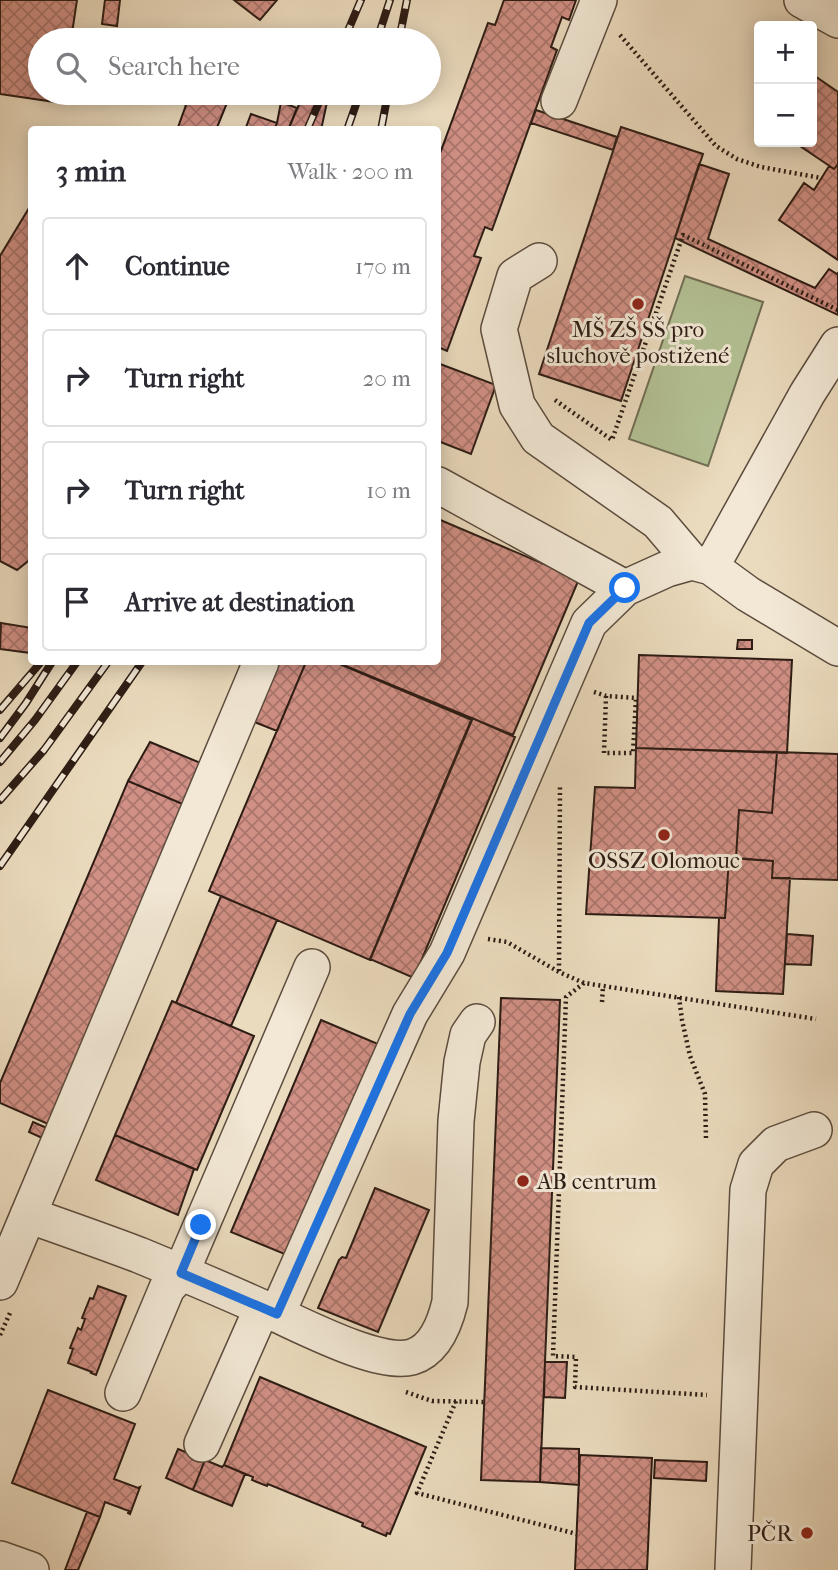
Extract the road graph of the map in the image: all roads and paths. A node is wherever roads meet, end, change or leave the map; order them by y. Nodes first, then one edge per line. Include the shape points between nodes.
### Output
1 (802, 0) edge
2 (597, 3) edge
3 (838, 20) edge
4 (559, 101) dead end
5 (821, 178) dead end
6 (539, 261) dead end
7 (838, 310) edge
8 (838, 345) edge
9 (823, 391) edge
10 (554, 400) dead end
11 (441, 487) edge
12 (702, 565) junction
13 (625, 588) junction
14 (838, 648) edge
15 (260, 665) edge
16 (606, 696) dead end
17 (618, 697) dead end
18 (560, 785) dead end
19 (480, 939) dead end
20 (312, 967) dead end
21 (559, 972) junction
22 (583, 983) junction
23 (603, 986) junction
24 (679, 997) junction
25 (602, 1002) dead end
26 (816, 1019) dead end
27 (477, 1022) dead end
28 (814, 1130) dead end
29 (706, 1139) dead end
30 (28, 1215) junction
31 (181, 1273) junction
32 (7, 1294) edge
33 (270, 1311) junction
34 (0, 1335) edge
35 (566, 1381) dead end
36 (575, 1381) junction
37 (123, 1393) dead end
38 (740, 1396) junction
39 (456, 1401) dead end
40 (202, 1444) dead end
41 (577, 1534) dead end
42 (0, 1559) edge
43 (30, 1570) edge
44 (733, 1570) edge

1 - 3 street
2 - 4 street
2 - 5 path via 716,146 761,167
6 - 12 street via 515,276 499,329 517,405 538,438 658,522
7 - 10 path via 683,236 612,440
8 - 9 street
9 - 12 street
11 - 13 street
12 - 13 street via 667,569
12 - 14 street
13 - 33 street via 589,623 447,953 410,1014
15 - 30 street
16 - 17 path via 604,753 633,753 637,698
18 - 21 path
19 - 21 path via 504,941
20 - 31 street
21 - 22 path
22 - 23 path
22 - 36 path via 566,997 553,1356 576,1357
23 - 24 path
23 - 25 path
24 - 26 path
24 - 29 path via 690,1056 705,1094
27 - 33 street via 468,1035 462,1062 456,1121 450,1302 432,1343 413,1357 392,1359
28 - 38 street via 776,1144 756,1164 748,1190
30 - 31 street
30 - 32 street
31 - 33 street
31 - 37 street via 167,1289
32 - 34 path
33 - 40 street
35 - 36 path
36 - 38 path via 575,1387
38 - 44 street
39 - 41 path via 417,1493
42 - 43 street

